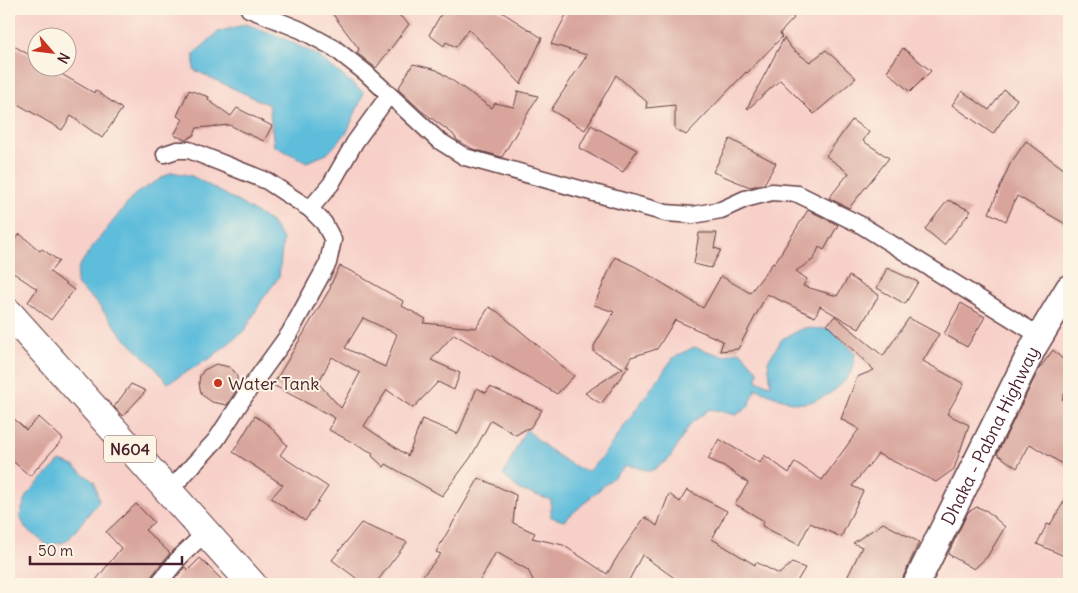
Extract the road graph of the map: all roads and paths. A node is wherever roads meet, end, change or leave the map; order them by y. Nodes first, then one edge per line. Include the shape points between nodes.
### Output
1 (249, 9) edge
2 (389, 95) junction
3 (165, 154) dead end
4 (310, 209) junction
5 (1069, 288) edge
6 (9, 313) edge
7 (1040, 336) junction
8 (168, 492) junction
9 (205, 533) junction
10 (158, 584) edge
11 (252, 584) edge
12 (916, 584) edge

1 - 2 street via 301,30 334,48
2 - 4 street via 355,142 331,184
2 - 7 street via 438,140 465,157 666,213 693,215 721,210 772,192 798,194 861,225
3 - 4 street via 189,150 267,181
4 - 8 street via 324,223 333,240 328,263 289,334 216,440
5 - 7 main road, Dhaka - Pabna Highway
6 - 8 highway, N604
7 - 12 main road, Dhaka - Pabna Highway
8 - 9 highway, N604
9 - 10 street via 180,556
9 - 11 highway, N604

